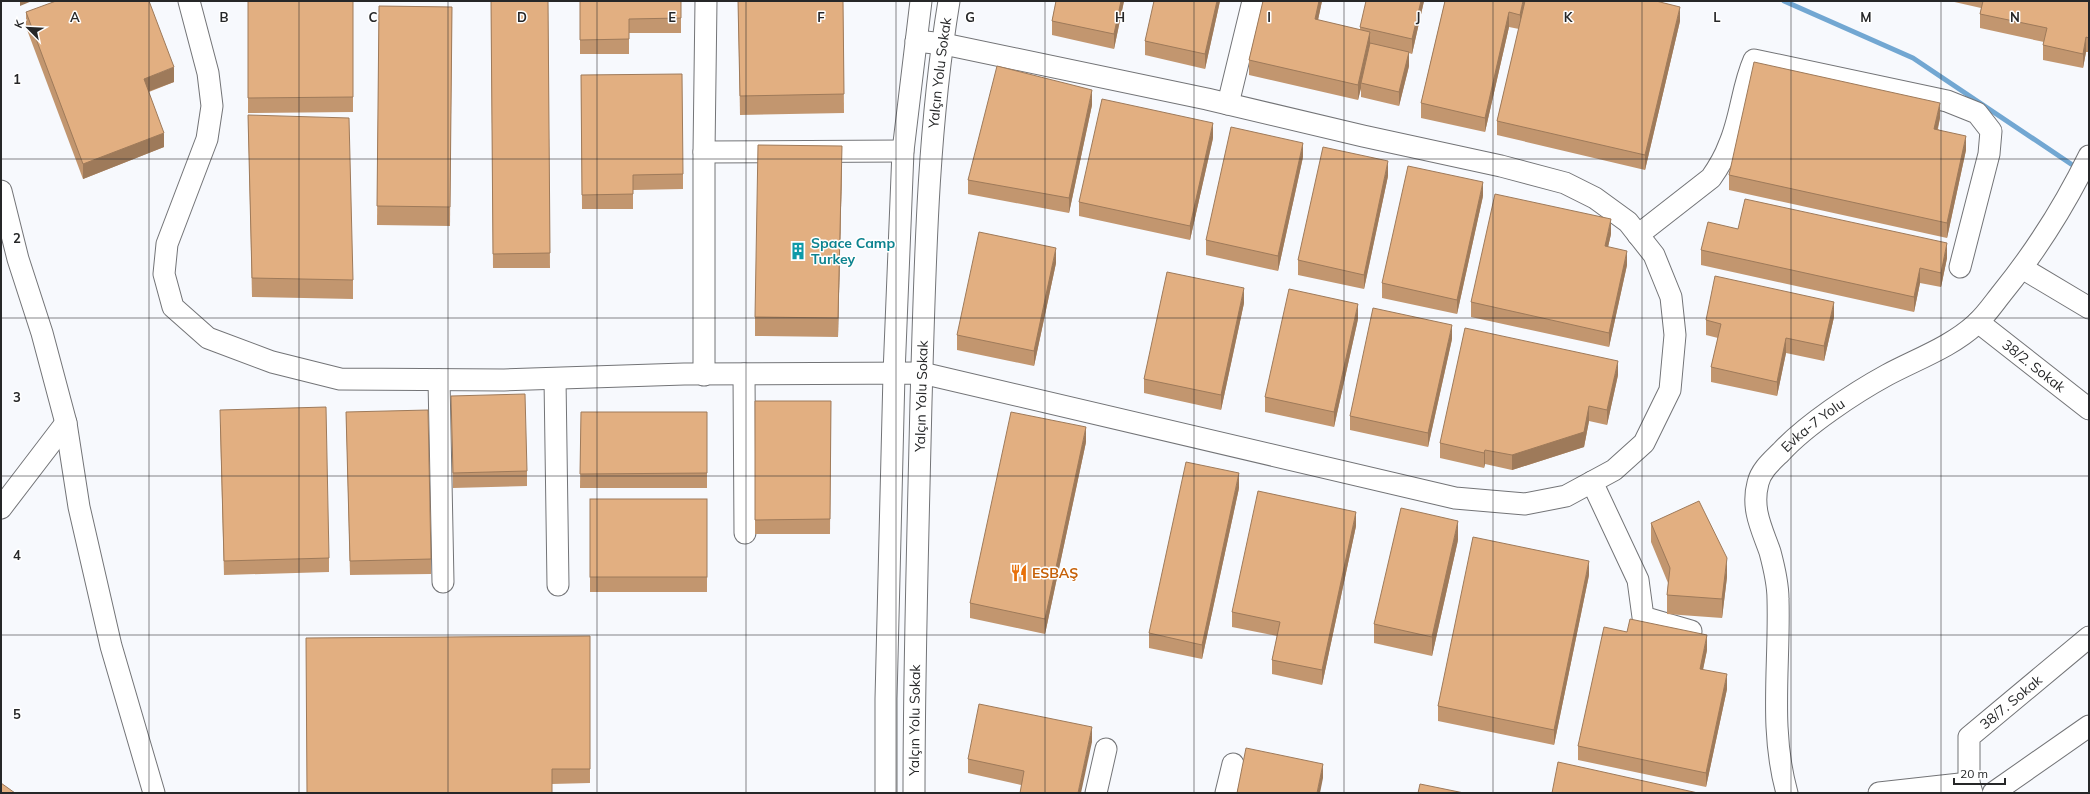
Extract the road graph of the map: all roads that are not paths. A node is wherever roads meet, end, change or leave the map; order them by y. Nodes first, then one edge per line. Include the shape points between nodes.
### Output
1 (188, 1) edge
2 (706, 1) edge
3 (921, 1) edge
4 (949, 1) edge
5 (1253, 1) edge
6 (916, 41) junction
7 (944, 44) junction
8 (1228, 104) junction
9 (903, 151) junction
10 (704, 152) junction
11 (2089, 156) edge
12 (1, 191) edge
13 (1638, 235) junction
14 (1960, 267) dead end
15 (2022, 268) junction
16 (2089, 308) edge
17 (1978, 322) junction
18 (922, 373) junction
19 (744, 374) junction
20 (894, 374) junction
21 (704, 375) junction
22 (555, 379) junction
23 (439, 380) junction
24 (2089, 408) edge
25 (66, 424) junction
26 (1592, 482) junction
27 (1, 508) edge
28 (745, 533) dead end
29 (443, 582) dead end
30 (558, 585) dead end
31 (1691, 631) edge
32 (2089, 638) edge
33 (2089, 726) edge
34 (1106, 749) dead end
35 (1233, 764) dead end
36 (1971, 788) edge
37 (154, 793) edge
38 (886, 793) edge
39 (914, 793) edge
40 (1096, 793) edge
41 (1226, 793) edge
42 (1787, 793) edge
43 (1879, 793) edge
44 (1993, 793) edge

1 - 23 street via 208,73 212,106 207,139 167,244 164,274 173,307 208,338 272,362 340,379
2 - 10 street
3 - 6 street, Yalçın Yolu Sokak
4 - 7 street, Yalçın Yolu Sokak
5 - 8 street
6 - 7 street
6 - 9 street, Yalçın Yolu Sokak
7 - 8 street
7 - 18 street, Yalçın Yolu Sokak via 930,153
8 - 13 street via 1565,183 1600,202 1628,222
9 - 10 street
9 - 20 street, Yalçın Yolu Sokak
10 - 21 street
11 - 15 street, Evka-7 Yolu via 2072,192
12 - 25 street
13 - 14 street via 1711,178 1717,169 1730,145 1747,74 1754,60 1947,101 1977,113 1991,131 1990,146
13 - 26 street via 1654,255 1671,297 1675,334 1670,390 1644,443 1614,470
15 - 16 street
15 - 17 street, Evka-7 Yolu
17 - 24 street, 38/2. Sokak
17 - 42 street, Evka-7 Yolu via 1951,342 1885,376 1855,395 1792,440 1766,467 1758,481 1756,512 1775,572 1778,598 1776,726 1781,772
18 - 20 street
18 - 26 street via 1455,498 1525,504 1566,496
18 - 39 street, Yalçın Yolu Sokak
19 - 20 street
19 - 21 street
19 - 28 street
20 - 38 street, Yalçın Yolu Sokak
21 - 22 street
22 - 23 street
22 - 30 street
23 - 29 street
25 - 27 street
25 - 37 street via 79,507 110,646
26 - 31 street via 1638,580 1643,617
32 - 36 street, 38/7. Sokak via 1969,737
33 - 44 street
34 - 40 street
35 - 41 street
36 - 43 street

